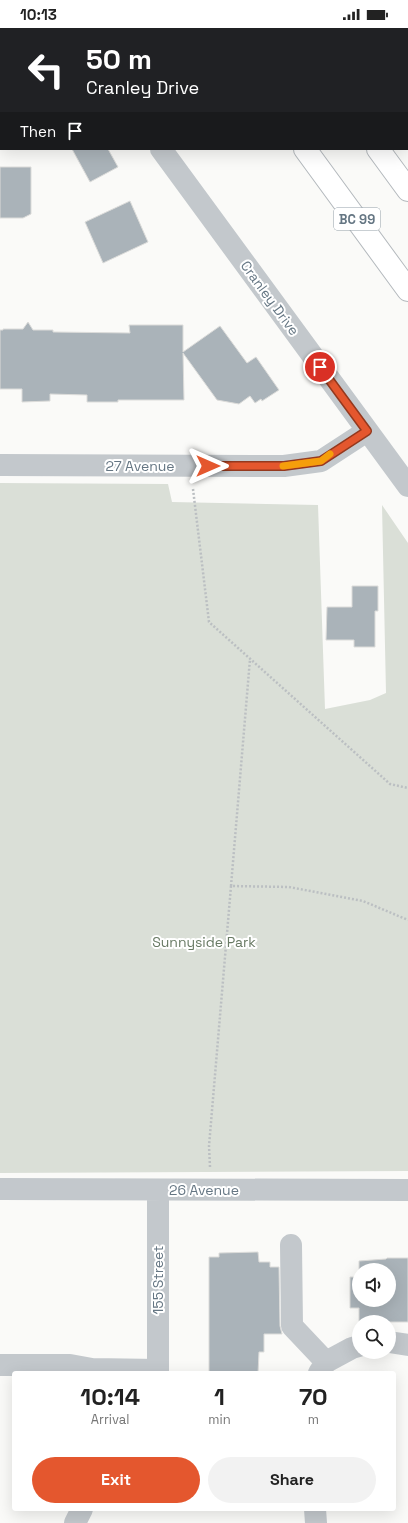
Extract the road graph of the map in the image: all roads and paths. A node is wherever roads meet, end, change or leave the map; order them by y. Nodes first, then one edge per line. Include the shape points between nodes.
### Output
1 (162, 150) edge
2 (306, 150) edge
3 (379, 150) edge
4 (408, 190) edge
5 (408, 290) edge
6 (367, 431) junction
7 (0, 465) edge
8 (193, 485) dead end
9 (408, 486) edge
10 (250, 659) junction
11 (408, 788) edge
12 (231, 886) junction
13 (408, 920) edge
14 (0, 1190) edge
15 (158, 1190) junction
16 (211, 1190) junction
17 (408, 1190) edge
18 (291, 1245) dead end
19 (396, 1343) edge
20 (408, 1345) edge
21 (352, 1348) edge
22 (0, 1365) edge
23 (323, 1368) edge
24 (158, 1371) edge
25 (81, 1511) edge
26 (315, 1511) edge
27 (75, 1523) edge
28 (316, 1523) edge

1 - 6 street, Cranley Drive
2 - 5 highway, BC 99
3 - 4 highway
6 - 7 street, 27 Avenue via 321,461 284,466
6 - 9 street, Cranley Drive
8 - 10 path via 209,622
10 - 11 path via 390,784
10 - 12 path
12 - 13 path via 289,887 363,901
12 - 16 path via 210,1146
14 - 15 street, 26 Avenue
15 - 16 street, 26 Avenue
15 - 24 street, 155 Street
16 - 17 street, 26 Avenue
18 - 23 street via 292,1326
19 - 20 street
21 - 23 street
22 - 24 street via 70,1365 92,1369
25 - 27 street
26 - 28 street

